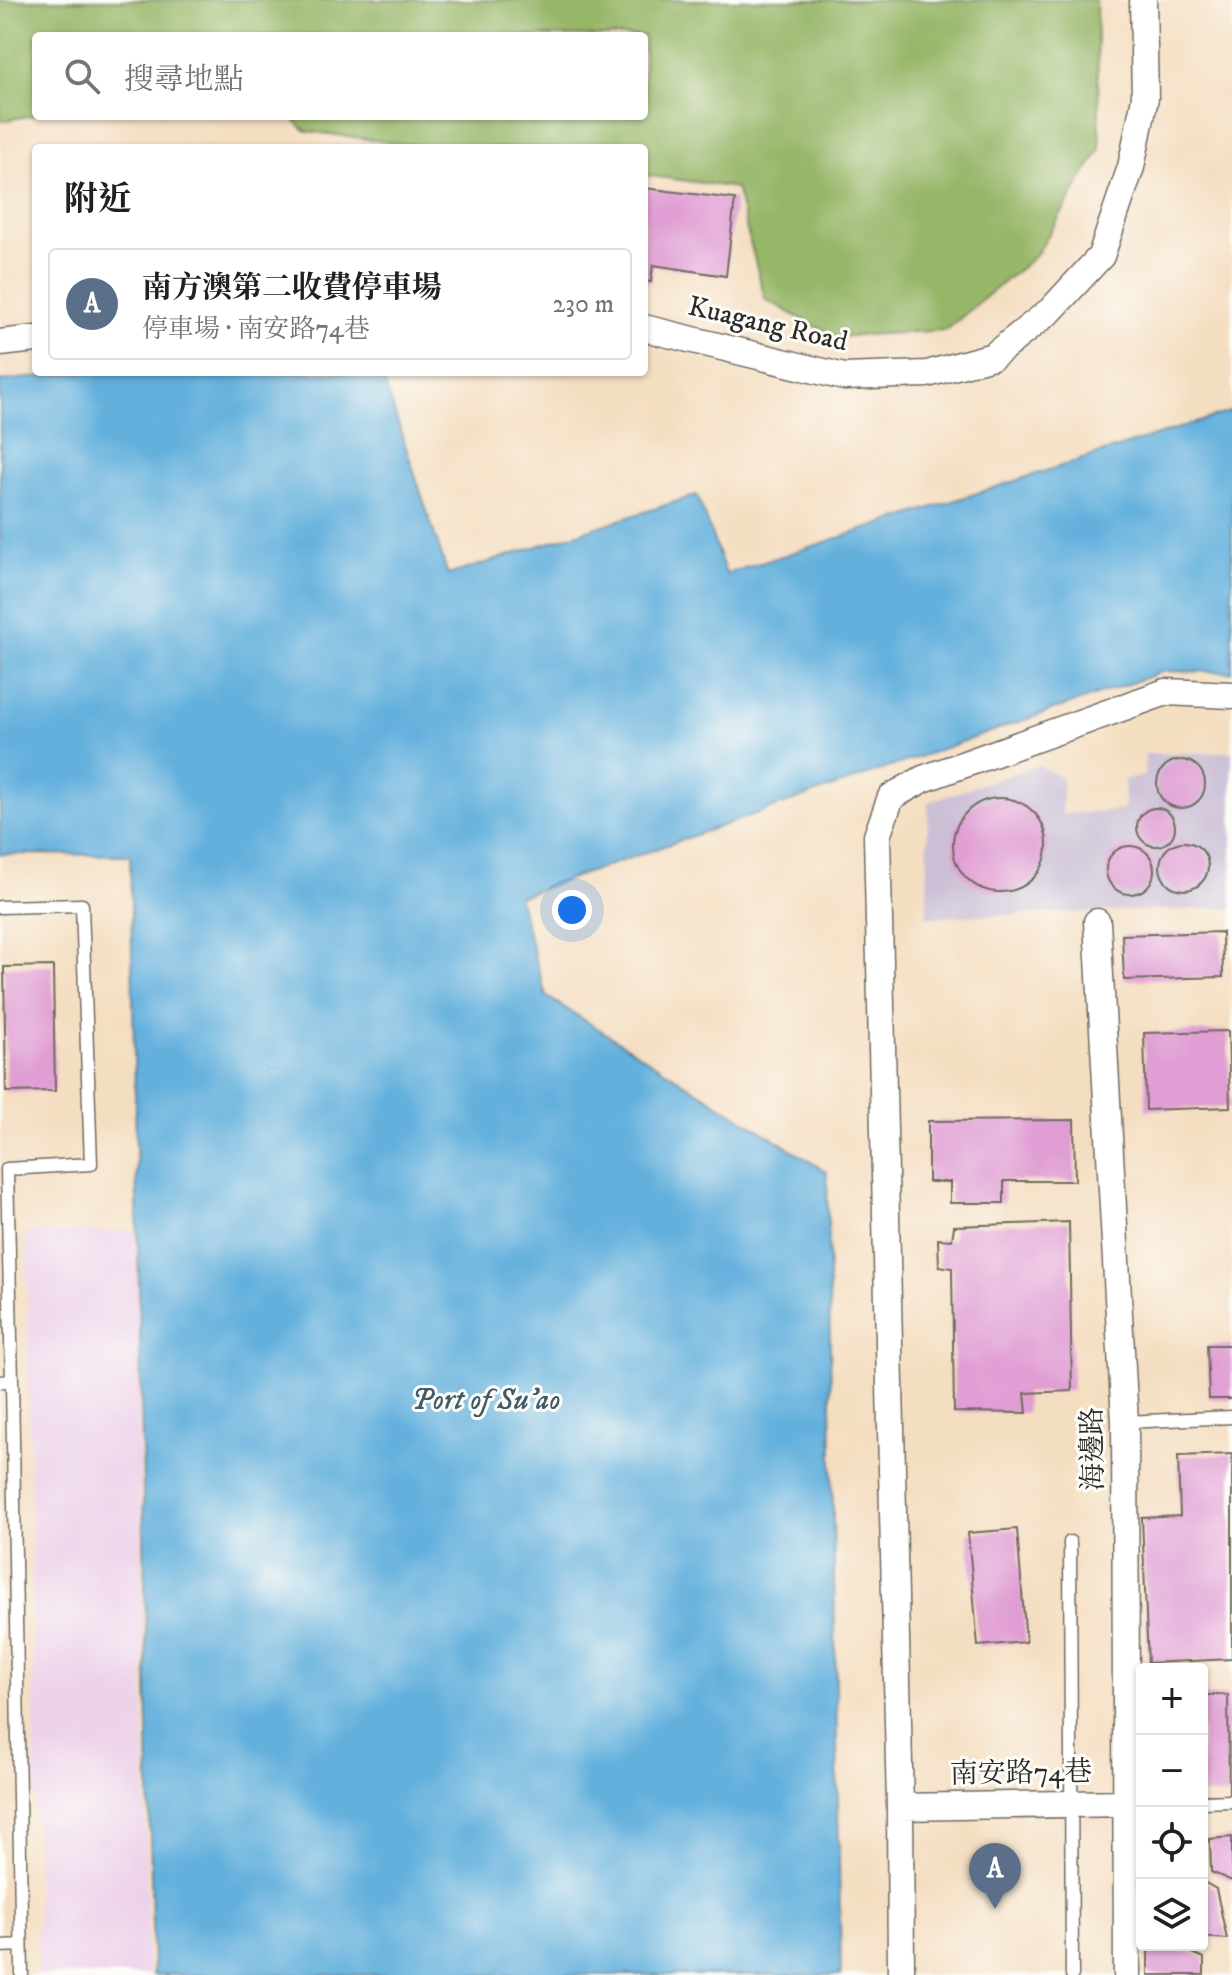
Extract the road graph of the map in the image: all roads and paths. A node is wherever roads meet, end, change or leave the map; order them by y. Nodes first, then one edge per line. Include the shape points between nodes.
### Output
1 (1143, 0) edge
2 (648, 329) edge
3 (32, 339) edge
4 (0, 343) edge
5 (1232, 695) edge
6 (0, 907) edge
7 (1097, 922) dead end
8 (6, 1382) edge
9 (1232, 1417) edge
10 (1125, 1422) junction
11 (1070, 1542) dead end
12 (1232, 1801) edge
13 (1208, 1802) edge
14 (1135, 1803) edge
15 (1074, 1804) junction
16 (900, 1807) junction
17 (21, 1945) junction
18 (0, 1946) edge
19 (22, 1975) edge
20 (901, 1975) edge
21 (1072, 1975) edge
22 (1127, 1975) edge

1 - 2 street, Kuagang Road via 1145,98 1131,167 1101,256 1051,310 993,356 927,374 844,377
3 - 4 street
5 - 16 street via 1166,692 923,779 891,797 877,836
6 - 8 lane via 82,905 91,1164 7,1169
7 - 10 street, 海邊路
8 - 17 lane
9 - 10 lane
10 - 14 street, 海邊路
11 - 15 lane
12 - 13 lane
14 - 15 street, 南安路74巷
14 - 22 street, 海邊路
15 - 16 street, 南安路74巷
15 - 21 lane
16 - 20 street
17 - 18 lane
17 - 19 lane

